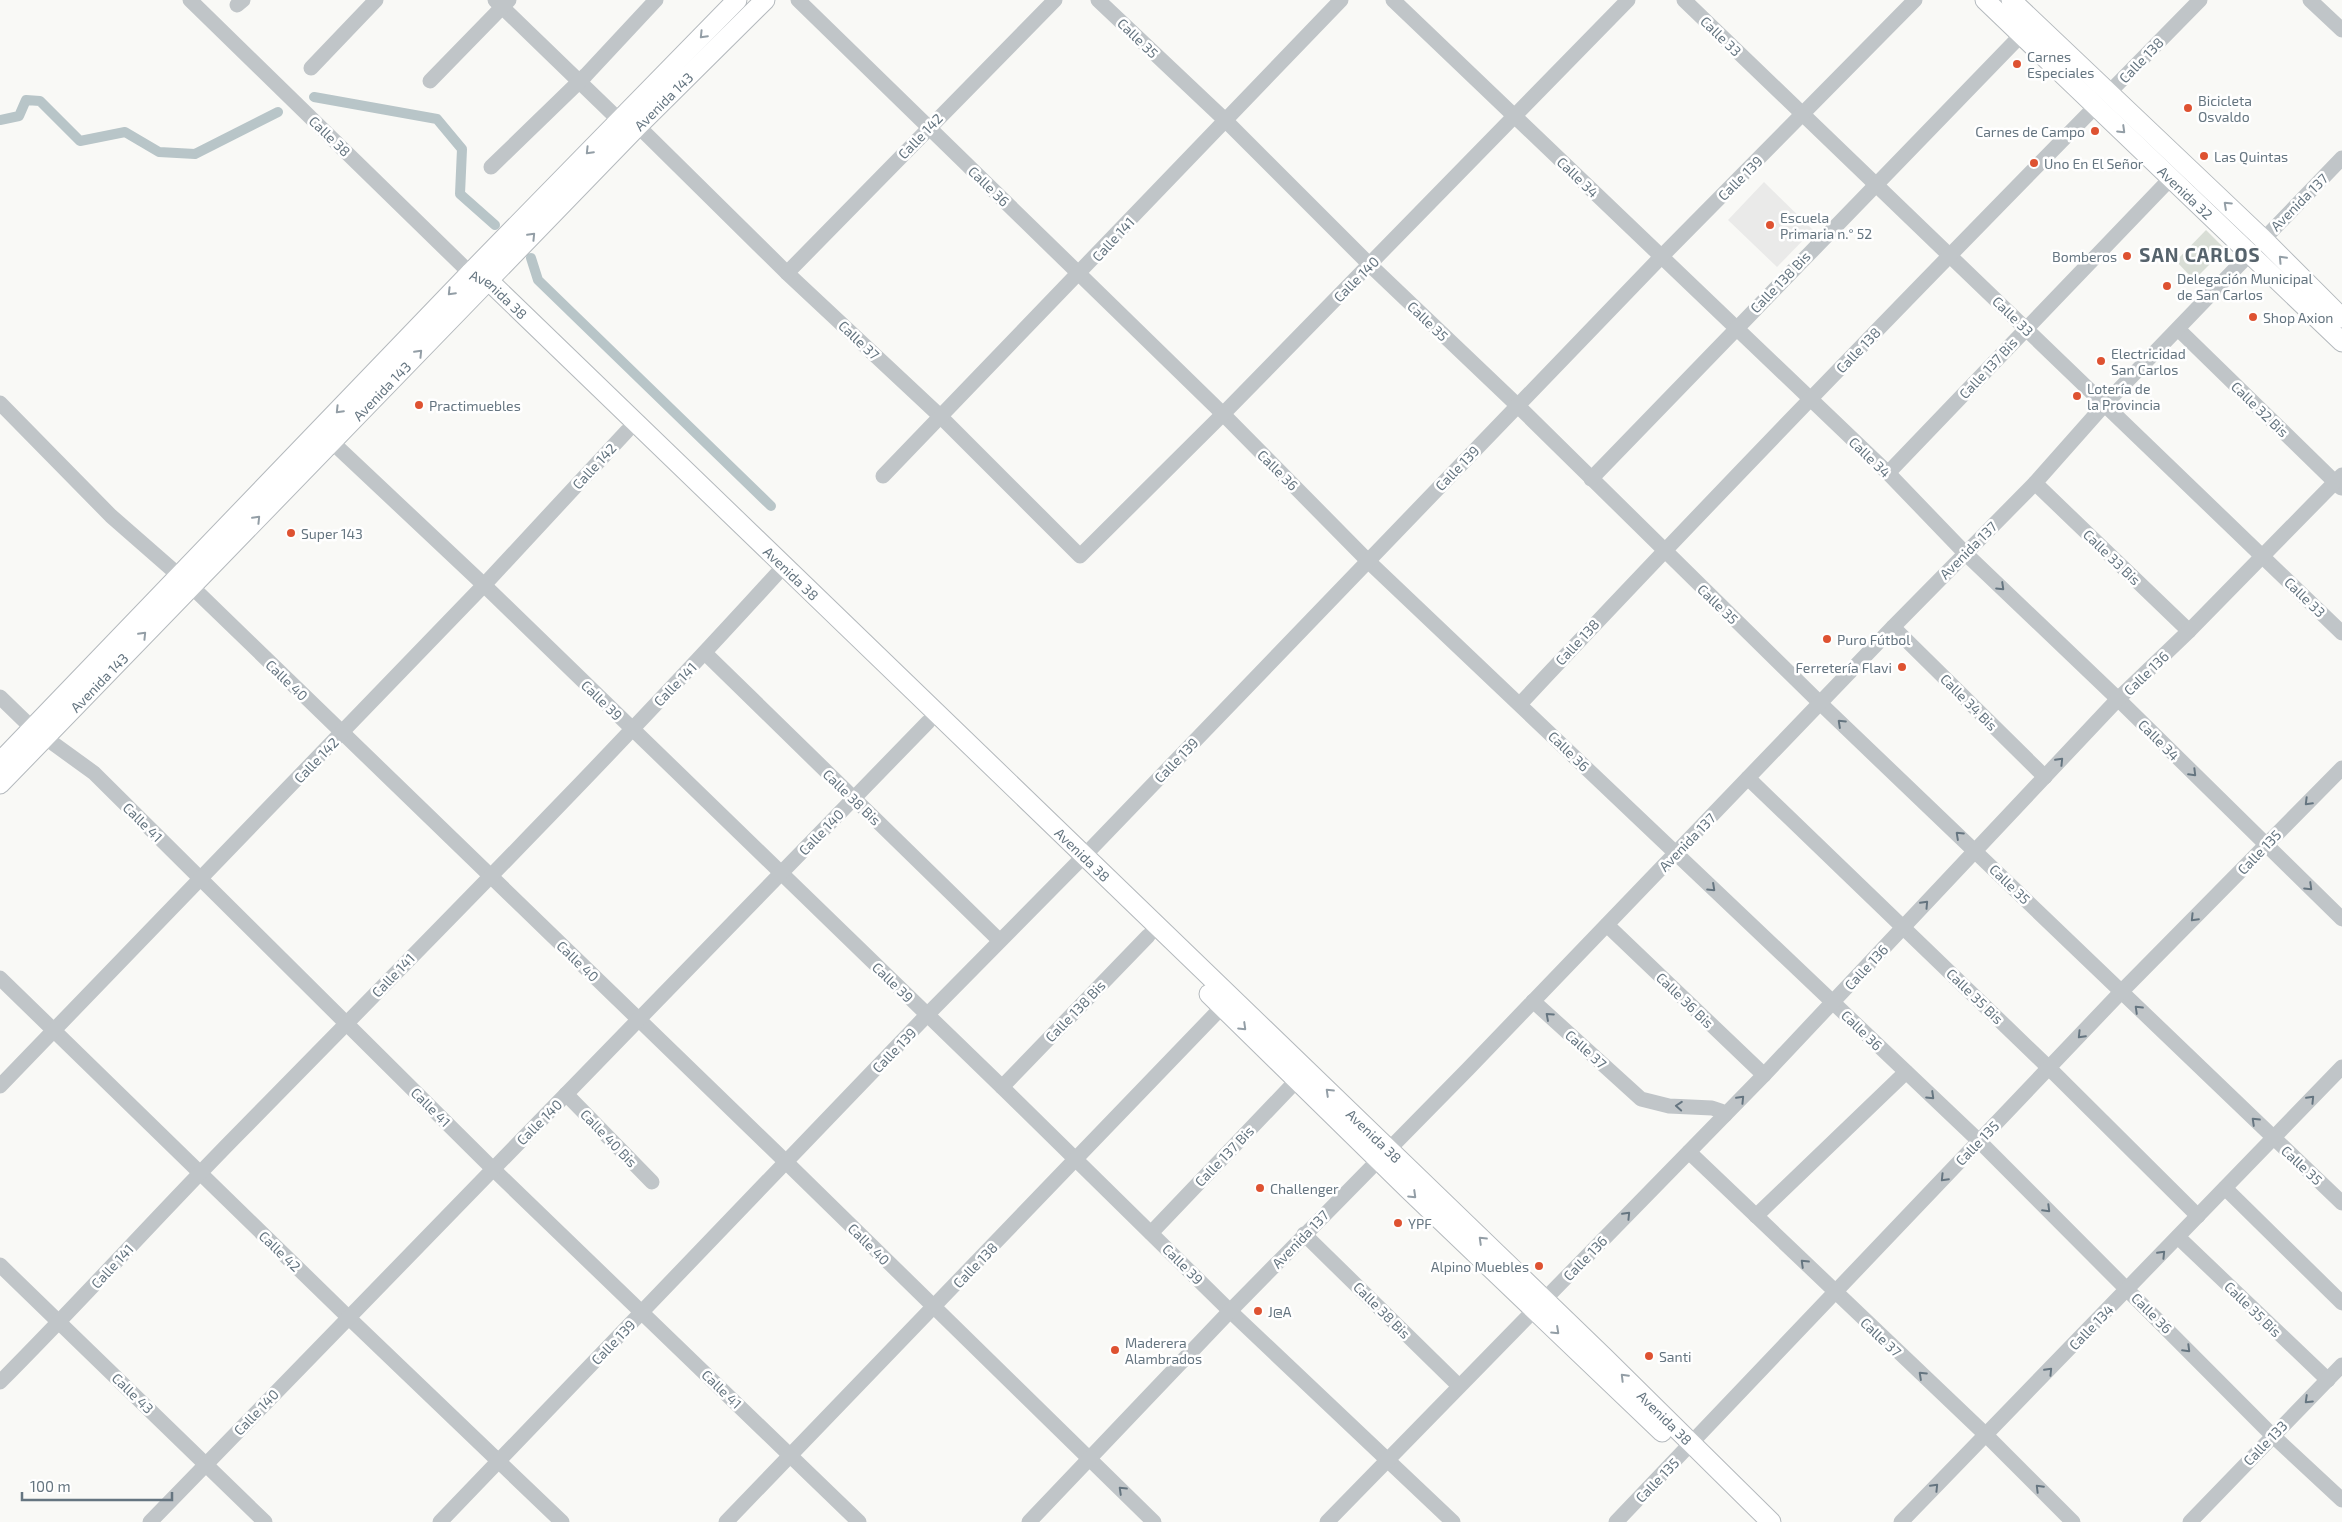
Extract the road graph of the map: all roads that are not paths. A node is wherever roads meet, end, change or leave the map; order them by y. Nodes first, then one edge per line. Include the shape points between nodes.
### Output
1 (190, 0) edge
2 (376, 0) edge
3 (656, 0) edge
4 (737, 0) edge
5 (765, 0) edge
6 (798, 0) edge
7 (1055, 0) edge
8 (1098, 0) edge
9 (1341, 0) edge
10 (1393, 0) edge
11 (1628, 0) edge
12 (1684, 0) edge
13 (1915, 0) edge
14 (1985, 0) edge
15 (2011, 0) edge
16 (2200, 0) edge
17 (2310, 0) edge
18 (505, 2) edge
19 (2027, 29) junction
20 (2342, 30) edge
21 (311, 68) dead end
22 (582, 78) junction
23 (430, 81) dead end
24 (2102, 99) junction
25 (1803, 115) junction
26 (1516, 116) junction
27 (627, 120) junction
28 (1225, 120) junction
29 (930, 127) junction
30 (2342, 158) edge
31 (491, 168) dead end
32 (2172, 177) junction
33 (1875, 184) junction
34 (2256, 245) junction
35 (1949, 255) junction
36 (1660, 258) junction
37 (1370, 265) junction
38 (470, 273) junction
39 (787, 273) junction
40 (1080, 274) junction
41 (485, 286) junction
42 (2342, 318) edge
43 (1736, 328) junction
44 (2025, 328) junction
45 (2178, 329) junction
46 (2342, 342) edge
47 (1810, 399) junction
48 (0, 403) edge
49 (2105, 404) junction
50 (1517, 405) junction
51 (1223, 414) junction
52 (940, 416) junction
53 (627, 431) junction
54 (332, 442) junction
55 (1888, 474) junction
56 (883, 476) dead end
57 (1591, 479) junction
58 (2340, 482) edge
59 (2035, 483) junction
60 (1663, 551) junction
61 (1965, 553) junction
62 (1080, 556) joint
63 (2262, 556) junction
64 (1368, 561) junction
65 (780, 570) junction
66 (185, 581) junction
67 (484, 585) junction
68 (1893, 627) junction
69 (2189, 632) junction
70 (2342, 633) edge
71 (705, 653) junction
72 (0, 697) edge
73 (2118, 699) junction
74 (1820, 703) junction
75 (1520, 704) junction
76 (928, 722) junction
77 (632, 729) junction
78 (39, 732) junction
79 (342, 733) junction
80 (0, 762) edge
81 (2342, 768) edge
82 (2044, 777) junction
83 (1748, 778) junction
84 (0, 784) edge
85 (854, 798) junction
86 (2265, 845) junction
87 (1975, 850) junction
88 (1676, 854) junction
89 (1079, 860) junction
90 (781, 873) junction
91 (490, 876) junction
92 (201, 880) junction
93 (2342, 919) edge
94 (1607, 925) junction
95 (1904, 927) junction
96 (1148, 936) junction
97 (999, 940) junction
98 (0, 978) edge
99 (2121, 992) junction
100 (1533, 1001) junction
101 (1833, 1002) junction
102 (1222, 1007) junction
103 (927, 1015) junction
104 (639, 1020) junction
105 (346, 1023) junction
106 (54, 1030) junction
107 (2342, 1067) edge
108 (2049, 1068) junction
109 (1906, 1072) junction
110 (1764, 1075) junction
111 (1297, 1080) junction
112 (0, 1086) edge
113 (1002, 1087) junction
114 (566, 1094) junction
115 (1725, 1115) junction
116 (2273, 1138) junction
117 (1979, 1142) junction
118 (1689, 1152) junction
119 (1384, 1155) junction
120 (1076, 1161) junction
121 (786, 1162) junction
122 (493, 1168) junction
123 (200, 1172) junction
124 (652, 1182) dead end
125 (2225, 1188) junction
126 (2342, 1203) edge
127 (1756, 1216) junction
128 (2198, 1216) junction
129 (1151, 1233) junction
130 (1304, 1234) junction
131 (2178, 1237) junction
132 (0, 1265) edge
133 (2128, 1289) junction
134 (1834, 1293) junction
135 (2342, 1303) edge
136 (1539, 1305) junction
137 (933, 1308) junction
138 (642, 1311) junction
139 (1230, 1311) junction
140 (348, 1317) junction
141 (59, 1322) junction
142 (2342, 1365) edge
143 (2328, 1380) junction
144 (0, 1382) edge
145 (1459, 1386) junction
146 (1986, 1435) junction
147 (2272, 1435) junction
148 (1688, 1448) junction
149 (790, 1456) junction
150 (1090, 1458) junction
151 (1387, 1459) junction
152 (500, 1461) junction
153 (206, 1464) junction
154 (2342, 1500) edge
155 (150, 1522) edge
156 (265, 1522) edge
157 (440, 1522) edge
158 (562, 1522) edge
159 (726, 1522) edge
160 (859, 1522) edge
161 (1029, 1522) edge
162 (1154, 1522) edge
163 (1327, 1522) edge
164 (1452, 1522) edge
165 (1616, 1522) edge
166 (1753, 1522) edge
167 (1771, 1522) edge
168 (1901, 1522) edge
169 (2073, 1522) edge
170 (2190, 1522) edge

1 - 38 street, Calle 38
2 - 21 street
3 - 22 street
4 -> 27 main road, Avenida 143
5 - 27 main road, Avenida 143
6 - 29 street, Calle 36
7 - 29 street, Calle 142
8 - 28 street, Calle 35
9 - 28 street, Calle 141
10 - 26 street, Calle 34
11 - 26 street, Calle 140
12 - 25 street, Calle 33
13 - 25 street, Calle 139
14 - 19 main road, Avenida 32
15 - 19 main road, Avenida 32
16 - 24 street, Calle 138
17 - 20 street
18 - 22 street, Calle 37
18 - 23 street
19 - 24 main road, Avenida 32
19 - 33 street, Calle 138 Bis
22 - 27 street, Calle 37
22 - 31 street
24 -> 32 main road, Avenida 32
34 -> 24 main road, Avenida 32
24 - 35 street, Calle 138
25 - 33 street, Calle 33
25 - 36 street, Calle 139
26 - 36 street, Calle 34
26 - 37 street, Calle 140
27 -> 38 main road, Avenida 143
27 - 39 street, Calle 37
41 -> 27 main road, Avenida 143
28 - 37 street, Calle 35
28 - 40 street, Calle 141
29 - 39 street, Calle 142
29 - 40 street, Calle 36
30 - 34 street, Avenida 137
32 - 34 main road, Avenida 32
32 - 44 street, Calle 137 Bis
33 - 35 street, Calle 33
33 - 43 street, Calle 138 Bis
42 -> 34 main road, Avenida 32
34 - 45 street, Avenida 137
34 - 46 main road, Avenida 32
35 - 44 street, Calle 33
35 - 47 street, Calle 138
36 - 43 street, Calle 34
36 - 50 street, Calle 139
37 - 50 street, Calle 35
37 - 51 street, Calle 140
38 - 41 main road, Avenida 38
38 -> 66 main road, Avenida 143
39 - 52 street, Calle 37
40 - 51 street, Calle 36
40 - 52 street, Calle 141
41 - 53 main road, Avenida 38
54 -> 41 main road, Avenida 143
41 - 65 main road, Avenida 38
43 - 47 street, Calle 34
43 - 57 street, Calle 138 Bis
44 - 49 street, Calle 33
44 - 55 street, Calle 137 Bis
45 - 49 street, Avenida 137
45 - 58 street, Calle 32 Bis
47 - 55 street, Calle 34
47 - 60 street, Calle 138
48 - 66 street, Calle 40 via 111,516
49 - 59 street, Avenida 137
49 - 63 street, Calle 33
50 - 57 street, Calle 35
50 - 64 street, Calle 139
51 - 62 street, Calle 140
51 - 64 street, Calle 36
52 - 56 street, Calle 141
52 - 62 street, Calle 37
53 - 65 main road, Avenida 38
53 - 67 street, Calle 142
66 -> 54 main road, Avenida 143
54 - 67 street, Calle 39
55 - 61 street, Calle 34
57 - 60 street, Calle 35
58 - 63 street, Calle 136
59 - 61 street, Avenida 137
59 - 69 street, Calle 33 Bis
60 - 74 street, Calle 35
60 - 75 street, Calle 138
61 - 68 street, Avenida 137
61 -> 73 street, Calle 34
63 - 69 street, Calle 136
63 - 70 street, Calle 33
64 - 75 street, Calle 36
64 - 89 street, Calle 139
65 - 71 street, Calle 141
65 - 76 main road, Avenida 38
65 - 89 main road, Avenida 38
66 - 78 main road, Avenida 143
66 - 79 street, Calle 40
67 - 77 street, Calle 39
67 - 79 street, Calle 142
68 - 74 street, Avenida 137
68 - 82 street, Calle 34 Bis
69 - 73 street, Calle 136
71 - 77 street, Calle 141
71 - 85 street, Calle 38 Bis
72 - 78 street, Calle 41
82 -> 73 street, Calle 136
73 -> 86 street, Calle 34
74 - 83 street, Avenida 137
87 -> 74 street, Calle 35
75 - 88 street, Calle 36
76 - 85 street, Calle 140
76 - 89 main road, Avenida 38
77 - 90 street, Calle 39
77 - 91 street, Calle 141
78 - 80 main road, Avenida 143
78 - 84 main road, Avenida 143
78 - 92 street, Calle 41 via 94,773
79 - 91 street, Calle 40
79 - 92 street, Calle 142
81 -> 86 street, Calle 135
82 - 87 street, Calle 136
83 - 88 street, Avenida 137
83 - 95 street, Calle 35 Bis
85 - 90 street, Calle 140
85 - 97 street, Calle 38 Bis
86 -> 93 street, Calle 34
86 -> 99 street, Calle 135
95 -> 87 street, Calle 136
87 - 99 street, Calle 35
88 - 94 street, Avenida 137
88 -> 101 street, Calle 36
89 - 96 main road, Avenida 38
89 - 97 street, Calle 139
119 -> 89 main road, Avenida 38
90 - 103 street, Calle 39
90 - 104 street, Calle 140
91 - 104 street, Calle 40
91 - 105 street, Calle 141
92 - 105 street, Calle 41
92 - 106 street, Calle 142
94 - 100 street, Avenida 137
94 - 110 street, Calle 36 Bis
95 - 101 street, Calle 136
95 - 108 street, Calle 35 Bis
96 - 102 main road, Avenida 38
96 - 113 street, Calle 138 Bis
97 - 103 street, Calle 139
98 - 106 street, Calle 42
99 -> 108 street, Calle 135
116 -> 99 street, Calle 35
115 -> 100 street, Calle 37 via 1712,1108 1669,1106 1641,1099
100 - 119 street, Avenida 137
101 - 109 street, Calle 36
101 - 110 street, Calle 136
102 -> 111 main road, Avenida 38
102 - 120 street, Calle 138
103 - 113 street, Calle 39
103 - 121 street, Calle 139
104 - 114 street, Calle 140
104 - 121 street, Calle 40
105 - 122 street, Calle 41
105 - 123 street, Calle 141
106 - 112 street, Calle 142
106 - 123 street, Calle 42
116 -> 107 street, Calle 134
108 - 117 street, Calle 135
108 - 128 street, Calle 35 Bis
109 -> 117 street, Calle 36
109 - 127 street
115 -> 110 street, Calle 136
111 - 119 main road, Avenida 38
111 - 129 street, Calle 137 Bis
113 - 120 street, Calle 39
114 - 122 street, Calle 140
114 - 124 street, Calle 40 Bis
115 - 118 street, Calle 136
116 - 125 street, Calle 134
116 - 126 street, Calle 35
117 -> 133 street, Calle 36
117 -> 134 street, Calle 135
118 - 127 street, Calle 37
136 -> 118 street, Calle 136
119 - 130 street, Avenida 137
119 - 136 main road, Avenida 38
120 - 129 street, Calle 39
120 - 137 street, Calle 138
121 - 137 street, Calle 40
121 - 138 street, Calle 139
122 - 138 street, Calle 41
122 - 140 street, Calle 140
123 - 140 street, Calle 42
123 - 141 street, Calle 141
125 - 128 street, Calle 134
125 - 135 street
134 -> 127 street, Calle 37
128 - 131 street, Calle 134
129 - 139 street, Calle 39
130 - 139 street, Avenida 137
130 - 145 street, Calle 38 Bis
133 -> 131 street, Calle 134
131 - 143 street, Calle 35 Bis
132 - 141 street, Calle 43
146 -> 133 street, Calle 134
133 -> 147 street, Calle 36
146 -> 134 street, Calle 37
134 - 148 street, Calle 135
136 - 145 street, Calle 136
136 - 148 main road, Avenida 38
137 - 149 street, Calle 138
137 - 150 street, Calle 40
138 - 149 street, Calle 41
138 - 152 street, Calle 139
139 - 150 street, Avenida 137
139 - 151 street, Calle 39
140 - 152 street, Calle 42
140 - 153 street, Calle 140
141 - 144 street, Calle 141
141 - 153 street, Calle 43
142 - 143 street, Calle 133
143 -> 147 street, Calle 133
145 - 151 street, Calle 136
168 -> 146 street, Calle 134
169 -> 146 street, Calle 37
147 - 154 street, Calle 36
147 - 170 street, Calle 133
148 - 165 street, Calle 135
148 - 166 main road, Avenida 38
148 - 167 main road, Avenida 38
149 - 159 street, Calle 138
149 - 160 street, Calle 41
150 - 161 street, Avenida 137
162 -> 150 street, Calle 40
151 - 163 street, Calle 136
151 - 164 street, Calle 39
152 - 157 street, Calle 139
152 - 158 street, Calle 42
153 - 155 street, Calle 140
153 - 156 street, Calle 43

